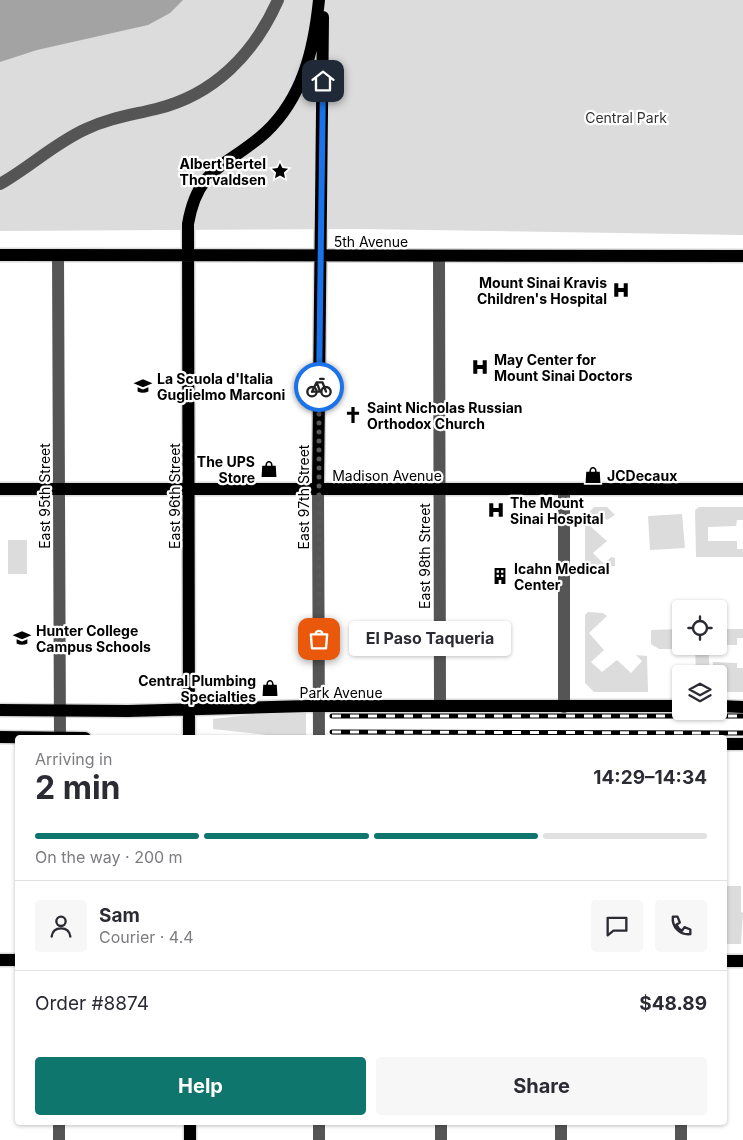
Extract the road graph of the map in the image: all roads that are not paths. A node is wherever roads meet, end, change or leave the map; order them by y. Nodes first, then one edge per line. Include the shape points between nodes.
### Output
1 (278, 0) edge
2 (320, 0) edge
3 (0, 184) edge
4 (0, 255) edge
5 (58, 255) junction
6 (188, 255) junction
7 (320, 256) junction
8 (439, 256) junction
9 (743, 256) edge
10 (189, 489) junction
11 (564, 489) junction
12 (743, 489) edge
13 (0, 490) edge
14 (59, 490) junction
15 (318, 490) junction
16 (439, 490) junction
17 (440, 706) junction
18 (672, 706) edge
19 (727, 706) edge
20 (743, 706) edge
21 (319, 707) junction
22 (564, 707) junction
23 (189, 708) junction
24 (0, 710) edge
25 (60, 710) junction
26 (60, 735) edge
27 (189, 735) edge
28 (319, 735) edge
29 (0, 737) edge
30 (15, 737) edge
31 (727, 744) edge
32 (743, 744) edge
33 (0, 960) edge
34 (15, 960) edge
35 (727, 961) edge
36 (743, 961) edge
37 (59, 1125) edge
38 (190, 1125) edge
39 (319, 1125) edge
40 (441, 1125) edge
41 (561, 1125) edge
42 (681, 1125) edge
43 (59, 1140) edge
44 (190, 1140) edge
45 (319, 1140) edge
46 (441, 1140) edge
47 (561, 1140) edge
48 (681, 1140) edge

1 - 3 street via 250,49 214,84 177,103 118,117 86,129
2 - 6 main road, East 96th Street via 308,64 287,107 266,131 213,170 198,190 188,224
2 - 7 main road, East 97th Street via 324,65
4 - 5 main road, 5th Avenue
5 - 6 main road, 5th Avenue
5 - 14 street, East 95th Street
6 - 7 main road, 5th Avenue
6 - 10 main road, East 96th Street
7 - 8 main road, 5th Avenue
7 - 15 main road, East 97th Street
8 - 9 main road, 5th Avenue
8 - 16 street, East 98th Street
10 - 14 main road, Madison Avenue
10 - 15 main road, Madison Avenue
10 - 23 main road, East 96th Street
11 - 12 main road, Madison Avenue
11 - 16 main road, Madison Avenue
11 - 22 street
13 - 14 main road, Madison Avenue
14 - 25 street, East 95th Street
15 - 16 main road, Madison Avenue
15 - 21 street, East 97th Street
16 - 17 street, East 98th Street
17 - 21 main road, Park Avenue
17 - 22 main road, Park Avenue
18 - 22 main road, Park Avenue
19 - 20 main road
21 - 23 main road, Park Avenue
21 - 28 street, East 97th Street
23 - 25 main road, Park Avenue
23 - 27 main road, East 96th Street
24 - 25 main road, Park Avenue
25 - 26 street, East 95th Street
29 - 30 main road
31 - 32 main road
33 - 34 main road
35 - 36 main road
37 - 43 street
38 - 44 main road
39 - 45 street
40 - 46 street
41 - 47 street
42 - 48 street

